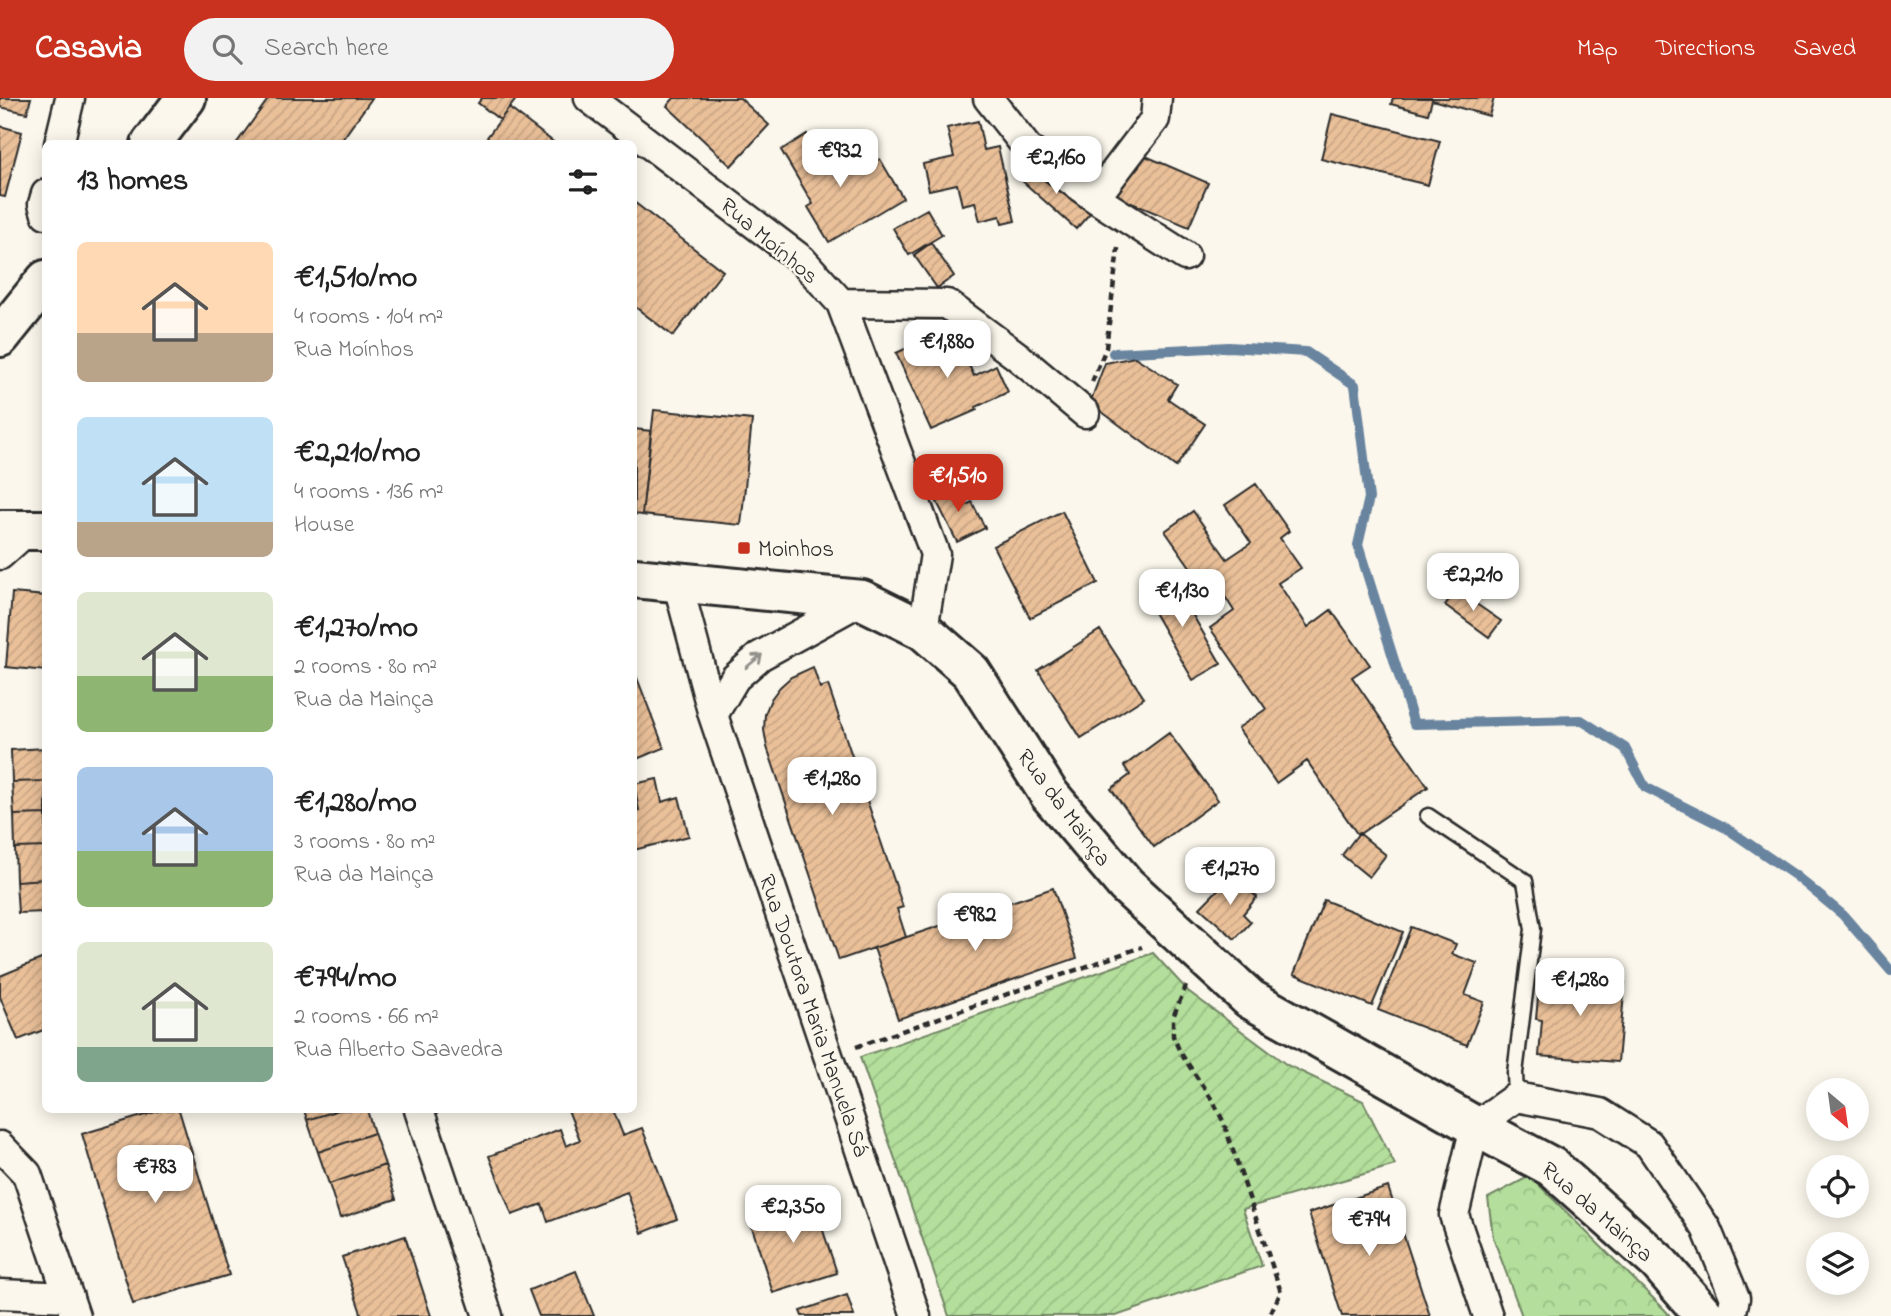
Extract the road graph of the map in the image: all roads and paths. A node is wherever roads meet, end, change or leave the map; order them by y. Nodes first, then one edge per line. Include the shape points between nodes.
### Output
1 (70, 98) edge
2 (186, 98) edge
3 (589, 98) edge
4 (988, 98) edge
5 (1157, 98) edge
6 (60, 140) edge
7 (154, 140) edge
8 (1096, 198) junction
9 (1123, 216) junction
10 (1185, 256) dead end
11 (42, 285) edge
12 (842, 303) junction
13 (0, 337) edge
14 (1102, 361) dead end
15 (1085, 413) dead end
16 (25, 530) edge
17 (0, 555) edge
18 (637, 578) edge
19 (677, 582) junction
20 (862, 600) junction
21 (923, 630) junction
22 (713, 715) junction
23 (1428, 816) dead end
24 (1179, 934) junction
25 (1207, 960) junction
26 (829, 1057) junction
27 (1516, 1097) junction
28 (420, 1113) edge
29 (1475, 1126) junction
30 (0, 1146) edge
31 (0, 1294) edge
32 (72, 1307) edge
33 (488, 1316) edge
34 (916, 1316) edge
35 (1269, 1316) edge
36 (1488, 1316) edge
37 (1705, 1316) edge
38 (1731, 1316) edge

1 - 6 street
2 - 7 street
3 - 12 street, Rua Moínhos via 802,260
4 - 8 street via 1030,150
5 - 8 street via 1154,119
8 - 9 street
9 - 10 street
9 - 14 path
11 - 13 street
12 - 15 street via 947,304
12 - 21 street, Rua Moínhos via 935,554
16 - 17 street
18 - 19 street, Rua da Mainça
19 - 20 street, Rua da Mainça
19 - 22 street, Rua Doutora Maria Manuela Sá
20 - 21 street, Rua da Mainça
22 -> 20 street via 735,678 760,656
21 - 24 street, Rua da Mainça via 971,672 1049,794 1126,885
22 - 26 street, Rua Doutora Maria Manuela Sá
23 - 27 lane via 1525,881 1533,929
24 - 25 street, Rua da Mainça
24 - 26 path
25 - 29 street, Rua da Mainça via 1250,999
25 - 35 path via 1182,990 1173,1017 1173,1036 1214,1102 1253,1210 1281,1292
26 - 34 street, Rua Doutora Maria Manuela Sá
27 - 29 street
27 - 38 street via 1600,1113 1649,1144 1706,1228 1735,1298
28 - 33 street
29 - 36 street via 1454,1215
29 - 37 street, Rua da Mainça via 1552,1167 1658,1262
30 - 32 street via 27,1174
31 - 32 street

